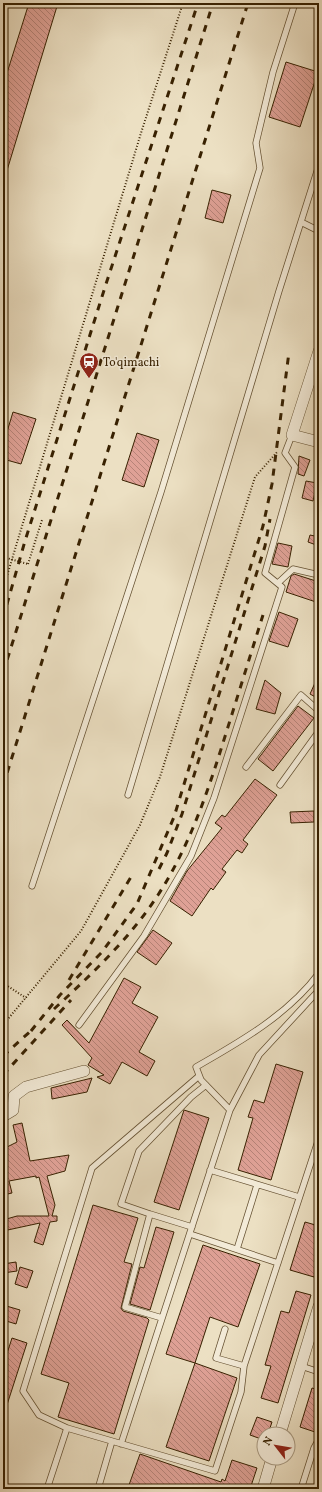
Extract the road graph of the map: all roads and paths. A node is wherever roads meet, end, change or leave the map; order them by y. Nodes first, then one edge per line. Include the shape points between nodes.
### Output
1 (183, 3) edge
2 (295, 3) edge
3 (319, 165) edge
4 (301, 222) junction
5 (319, 231) edge
6 (319, 351) edge
7 (292, 435) junction
8 (319, 442) edge
9 (281, 450) dead end
10 (42, 520) dead end
11 (3, 557) edge
12 (319, 575) edge
13 (278, 583) junction
14 (3, 588) edge
15 (319, 711) edge
16 (319, 731) edge
17 (246, 767) dead end
18 (280, 785) dead end
19 (128, 795) dead end
20 (32, 886) dead end
21 (319, 973) edge
22 (3, 983) edge
23 (319, 990) edge
24 (26, 998) junction
25 (3, 1024) edge
26 (79, 1025) dead end
27 (84, 1071) dead end
28 (199, 1076) junction
29 (206, 1085) junction
30 (230, 1110) junction
31 (3, 1116) edge
32 (319, 1138) edge
33 (210, 1170) junction
34 (257, 1185) junction
35 (300, 1197) junction
36 (150, 1214) junction
37 (192, 1226) junction
38 (190, 1234) junction
39 (238, 1249) junction
40 (278, 1263) junction
41 (319, 1306) edge
42 (162, 1318) junction
43 (225, 1328) dead end
44 (244, 1366) junction
45 (301, 1366) junction
46 (319, 1372) edge
47 (282, 1426) edge
48 (67, 1428) junction
49 (319, 1439) edge
50 (112, 1441) junction
51 (121, 1444) junction
52 (270, 1466) edge
53 (46, 1489) edge
54 (98, 1489) edge
55 (263, 1489) edge
56 (301, 1489) edge

1 - 14 path
2 - 20 lane via 273,72 256,143 260,168 158,500
3 - 4 lane
4 - 5 lane
4 - 19 lane
6 - 7 street
7 - 8 street
7 - 13 lane via 285,453 295,467 265,573
9 - 24 path via 276,452 255,477 160,777 140,825 81,931
10 - 11 path, bridge via 28,564
12 - 13 lane via 293,569
13 - 26 lane via 282,587 214,798 191,856 144,936
15 - 17 lane via 301,695
16 - 18 lane
21 - 28 lane via 310,985 275,1016 196,1067
22 - 24 path
23 - 30 lane via 260,1055
24 - 25 path
27 - 31 street via 26,1087 14,1096 13,1110
28 - 29 lane
28 - 48 lane via 92,1168 23,1391 39,1415
29 - 30 lane
29 - 36 lane via 139,1151 121,1204
30 - 33 lane
32 - 35 lane
33 - 34 lane
33 - 37 lane
34 - 35 lane
34 - 39 lane
35 - 40 lane
36 - 37 lane
36 - 42 lane via 125,1307
37 - 38 lane
38 - 39 lane
38 - 42 lane
39 - 40 lane
40 - 44 lane
41 - 45 street
42 - 51 lane
43 - 44 lane via 216,1358
44 - 51 lane via 241,1392 215,1471
45 - 46 lane
45 - 47 street
48 - 50 lane
48 - 53 lane
49 - 56 lane
50 - 51 lane
50 - 54 lane
52 - 55 street

